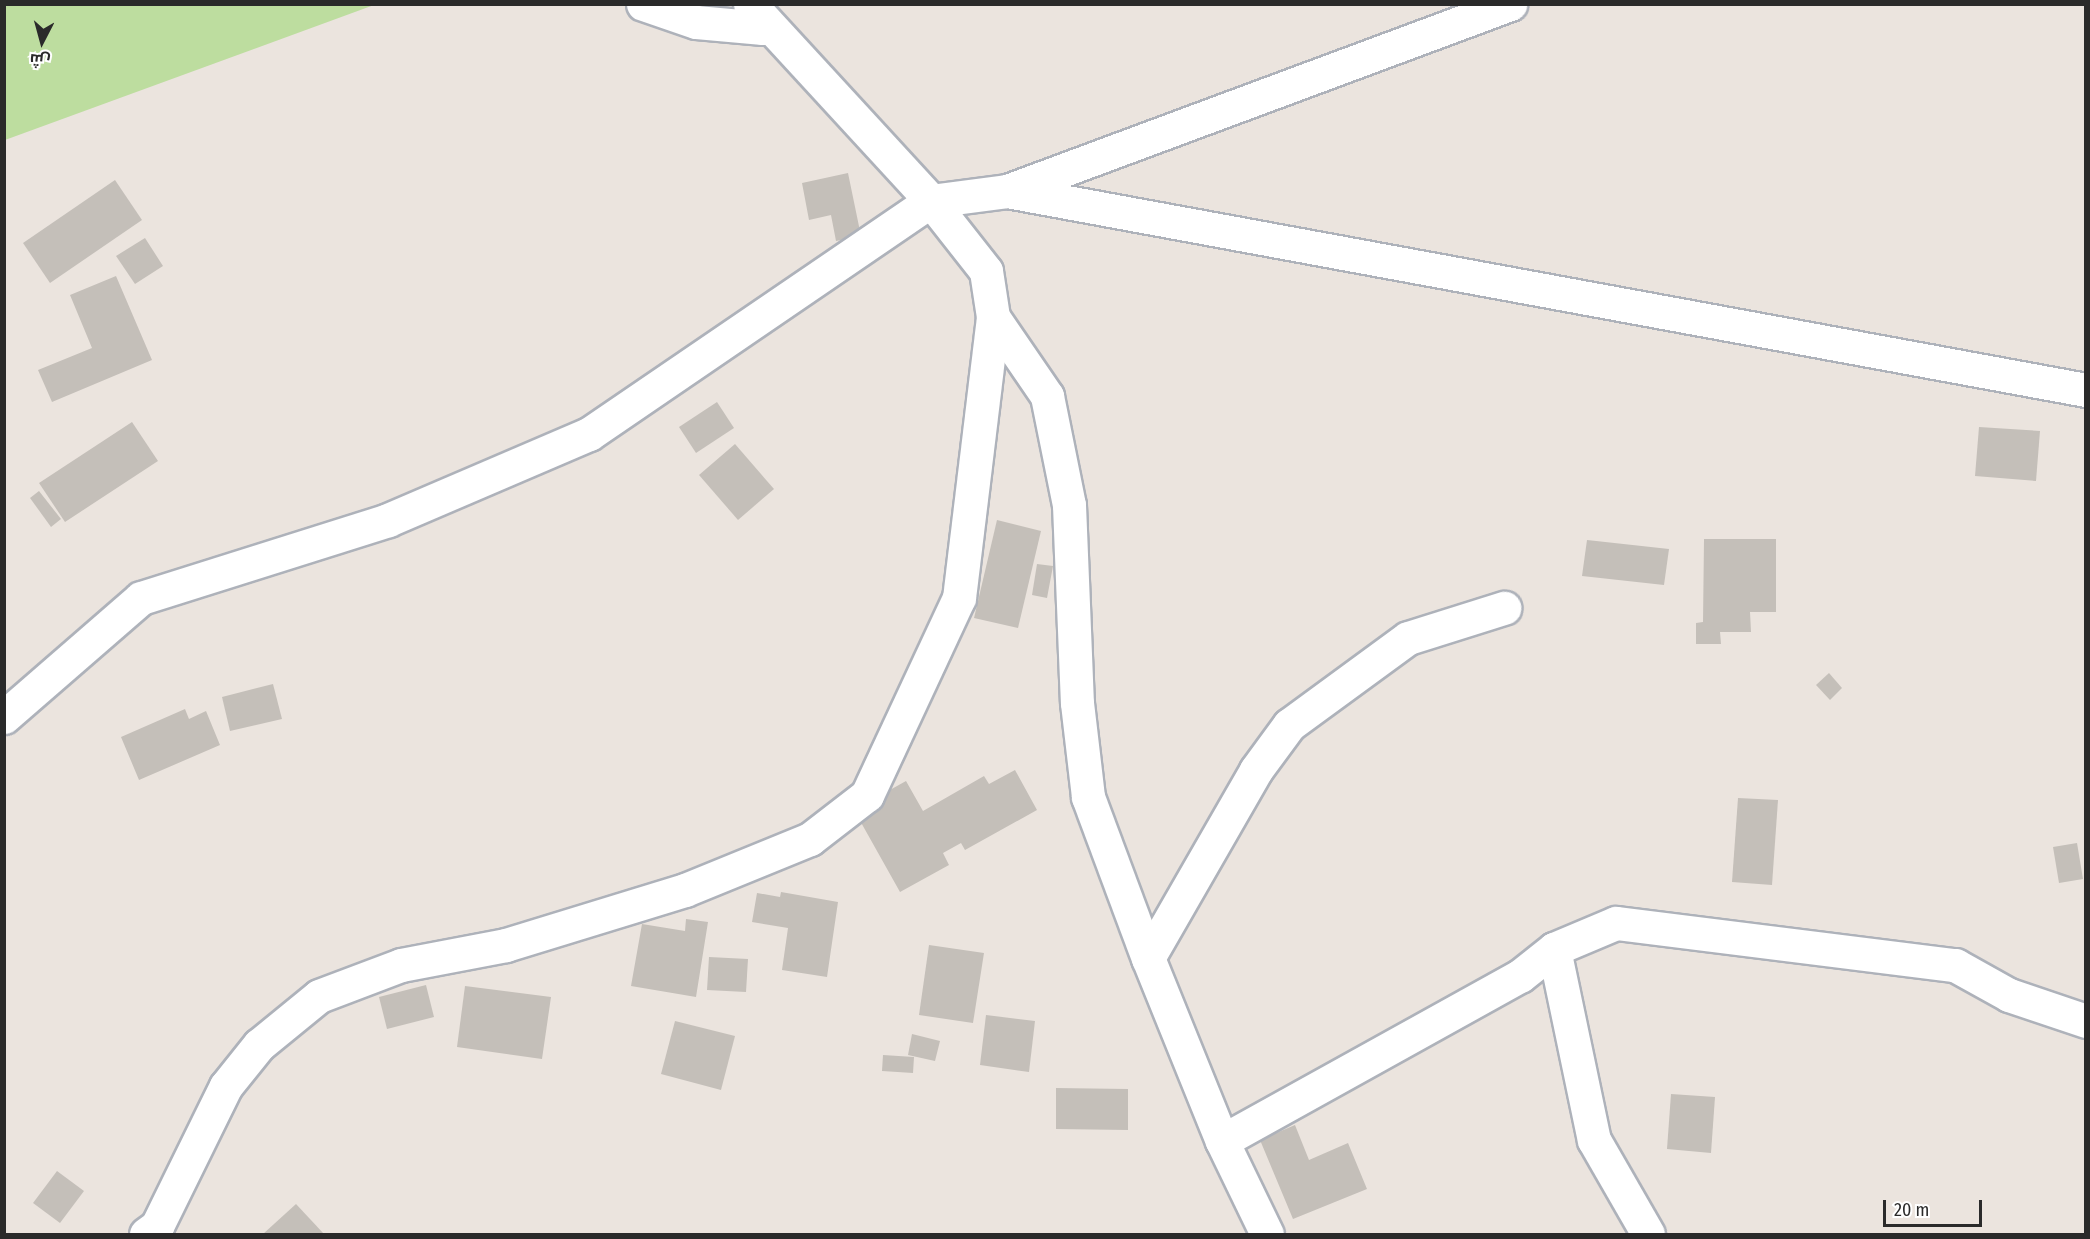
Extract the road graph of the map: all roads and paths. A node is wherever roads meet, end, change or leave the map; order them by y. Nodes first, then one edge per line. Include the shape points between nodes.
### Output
1 (643, 4) edge
2 (748, 4) edge
3 (1510, 4) edge
4 (1007, 191) junction
5 (931, 201) junction
6 (993, 317) junction
7 (2085, 390) edge
8 (1504, 608) dead end
9 (4, 717) edge
10 (1554, 949) junction
11 (1148, 958) junction
12 (2085, 1022) edge
13 (1222, 1141) junction
14 (146, 1234) edge
15 (1267, 1234) edge
16 (1648, 1234) edge

1 - 2 street via 696,22 763,28
2 - 5 street
3 - 4 street
4 - 5 street
4 - 7 street
5 - 6 street via 986,272
5 - 9 street via 589,434 388,519 141,598
6 - 11 street via 1047,396 1069,505 1077,703 1089,797
6 - 14 street via 959,598 867,795 810,839 686,890 506,945 401,965 319,996 259,1045 226,1086 156,1226
8 - 11 street via 1408,638 1289,725 1256,770
10 - 12 street via 1616,922 1955,965 2009,995
10 - 13 street via 1520,975
10 - 16 street via 1594,1140
11 - 13 street
13 - 15 street

